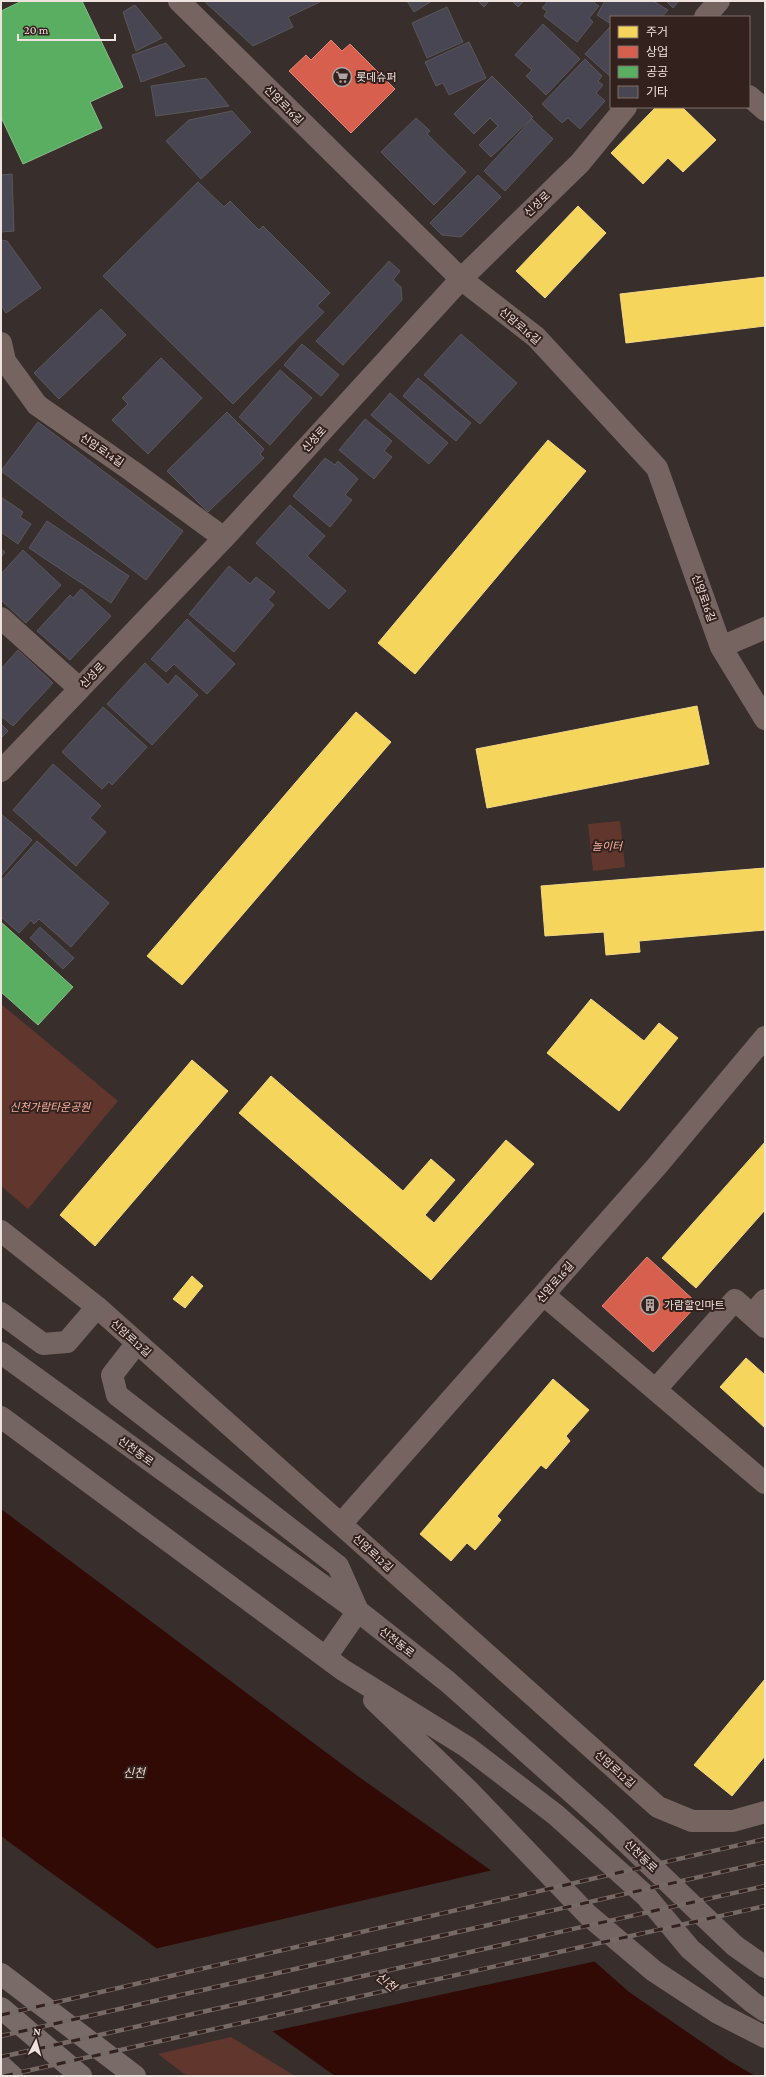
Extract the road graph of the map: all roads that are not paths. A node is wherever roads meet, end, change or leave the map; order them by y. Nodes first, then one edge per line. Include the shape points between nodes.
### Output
1 (179, 1) edge
2 (719, 1) edge
3 (706, 16) edge
4 (750, 97) edge
5 (625, 108) edge
6 (765, 110) edge
7 (461, 279) junction
8 (1, 343) edge
9 (224, 538) junction
10 (1, 618) edge
11 (765, 628) edge
12 (721, 647) junction
13 (79, 688) junction
14 (765, 719) edge
15 (1, 771) edge
16 (765, 1037) edge
17 (1, 1231) edge
18 (544, 1295) junction
19 (97, 1308) junction
20 (1, 1313) edge
21 (761, 1314) edge
22 (137, 1343) junction
23 (1, 1352) edge
24 (656, 1389) junction
25 (1, 1417) edge
26 (765, 1483) edge
27 (341, 1524) junction
28 (358, 1611) junction
29 (334, 1663) junction
30 (765, 1812) edge
31 (765, 1967) edge
32 (2, 1975) edge
33 (1, 2008) edge
34 (765, 2011) edge
35 (765, 2037) edge
36 (1, 2066) edge
37 (12, 2076) edge
38 (81, 2076) edge
39 (135, 2076) edge

1 - 7 street, 신암로16길
2 - 3 street
4 - 6 street
5 - 7 street, 신성로 via 580,163
7 - 9 street, 신성로
7 - 12 street, 신암로16길 via 536,337 657,468
8 - 9 street, 신암로14길 via 5,361 37,405
9 - 13 street, 신성로
10 - 13 street
11 - 12 street
12 - 14 street, 신암로16길
13 - 15 street, 신성로
16 - 18 street, 신암로16길
17 - 19 street, 신암로12길
18 - 24 street
18 - 27 street, 신암로16길
19 - 20 main road via 67,1342 43,1344
19 - 22 street, 신암로12길
21 - 24 street via 735,1300
22 - 27 street, 신암로12길
22 - 28 main road via 112,1375 117,1395 338,1566
23 - 28 main road, 신천동로 via 83,1414
24 - 26 street
25 - 29 main road
27 - 30 street, 신암로12길 via 658,1807 692,1821 732,1821
28 - 29 main road
28 - 31 main road, 신천동로 via 448,1682 605,1822 735,1946
29 - 34 main road via 467,1747 556,1815 646,1896 690,1949
29 - 35 main road via 469,1791 588,1915 654,1971 718,2013
32 - 39 highway
33 - 38 highway
36 - 37 highway

